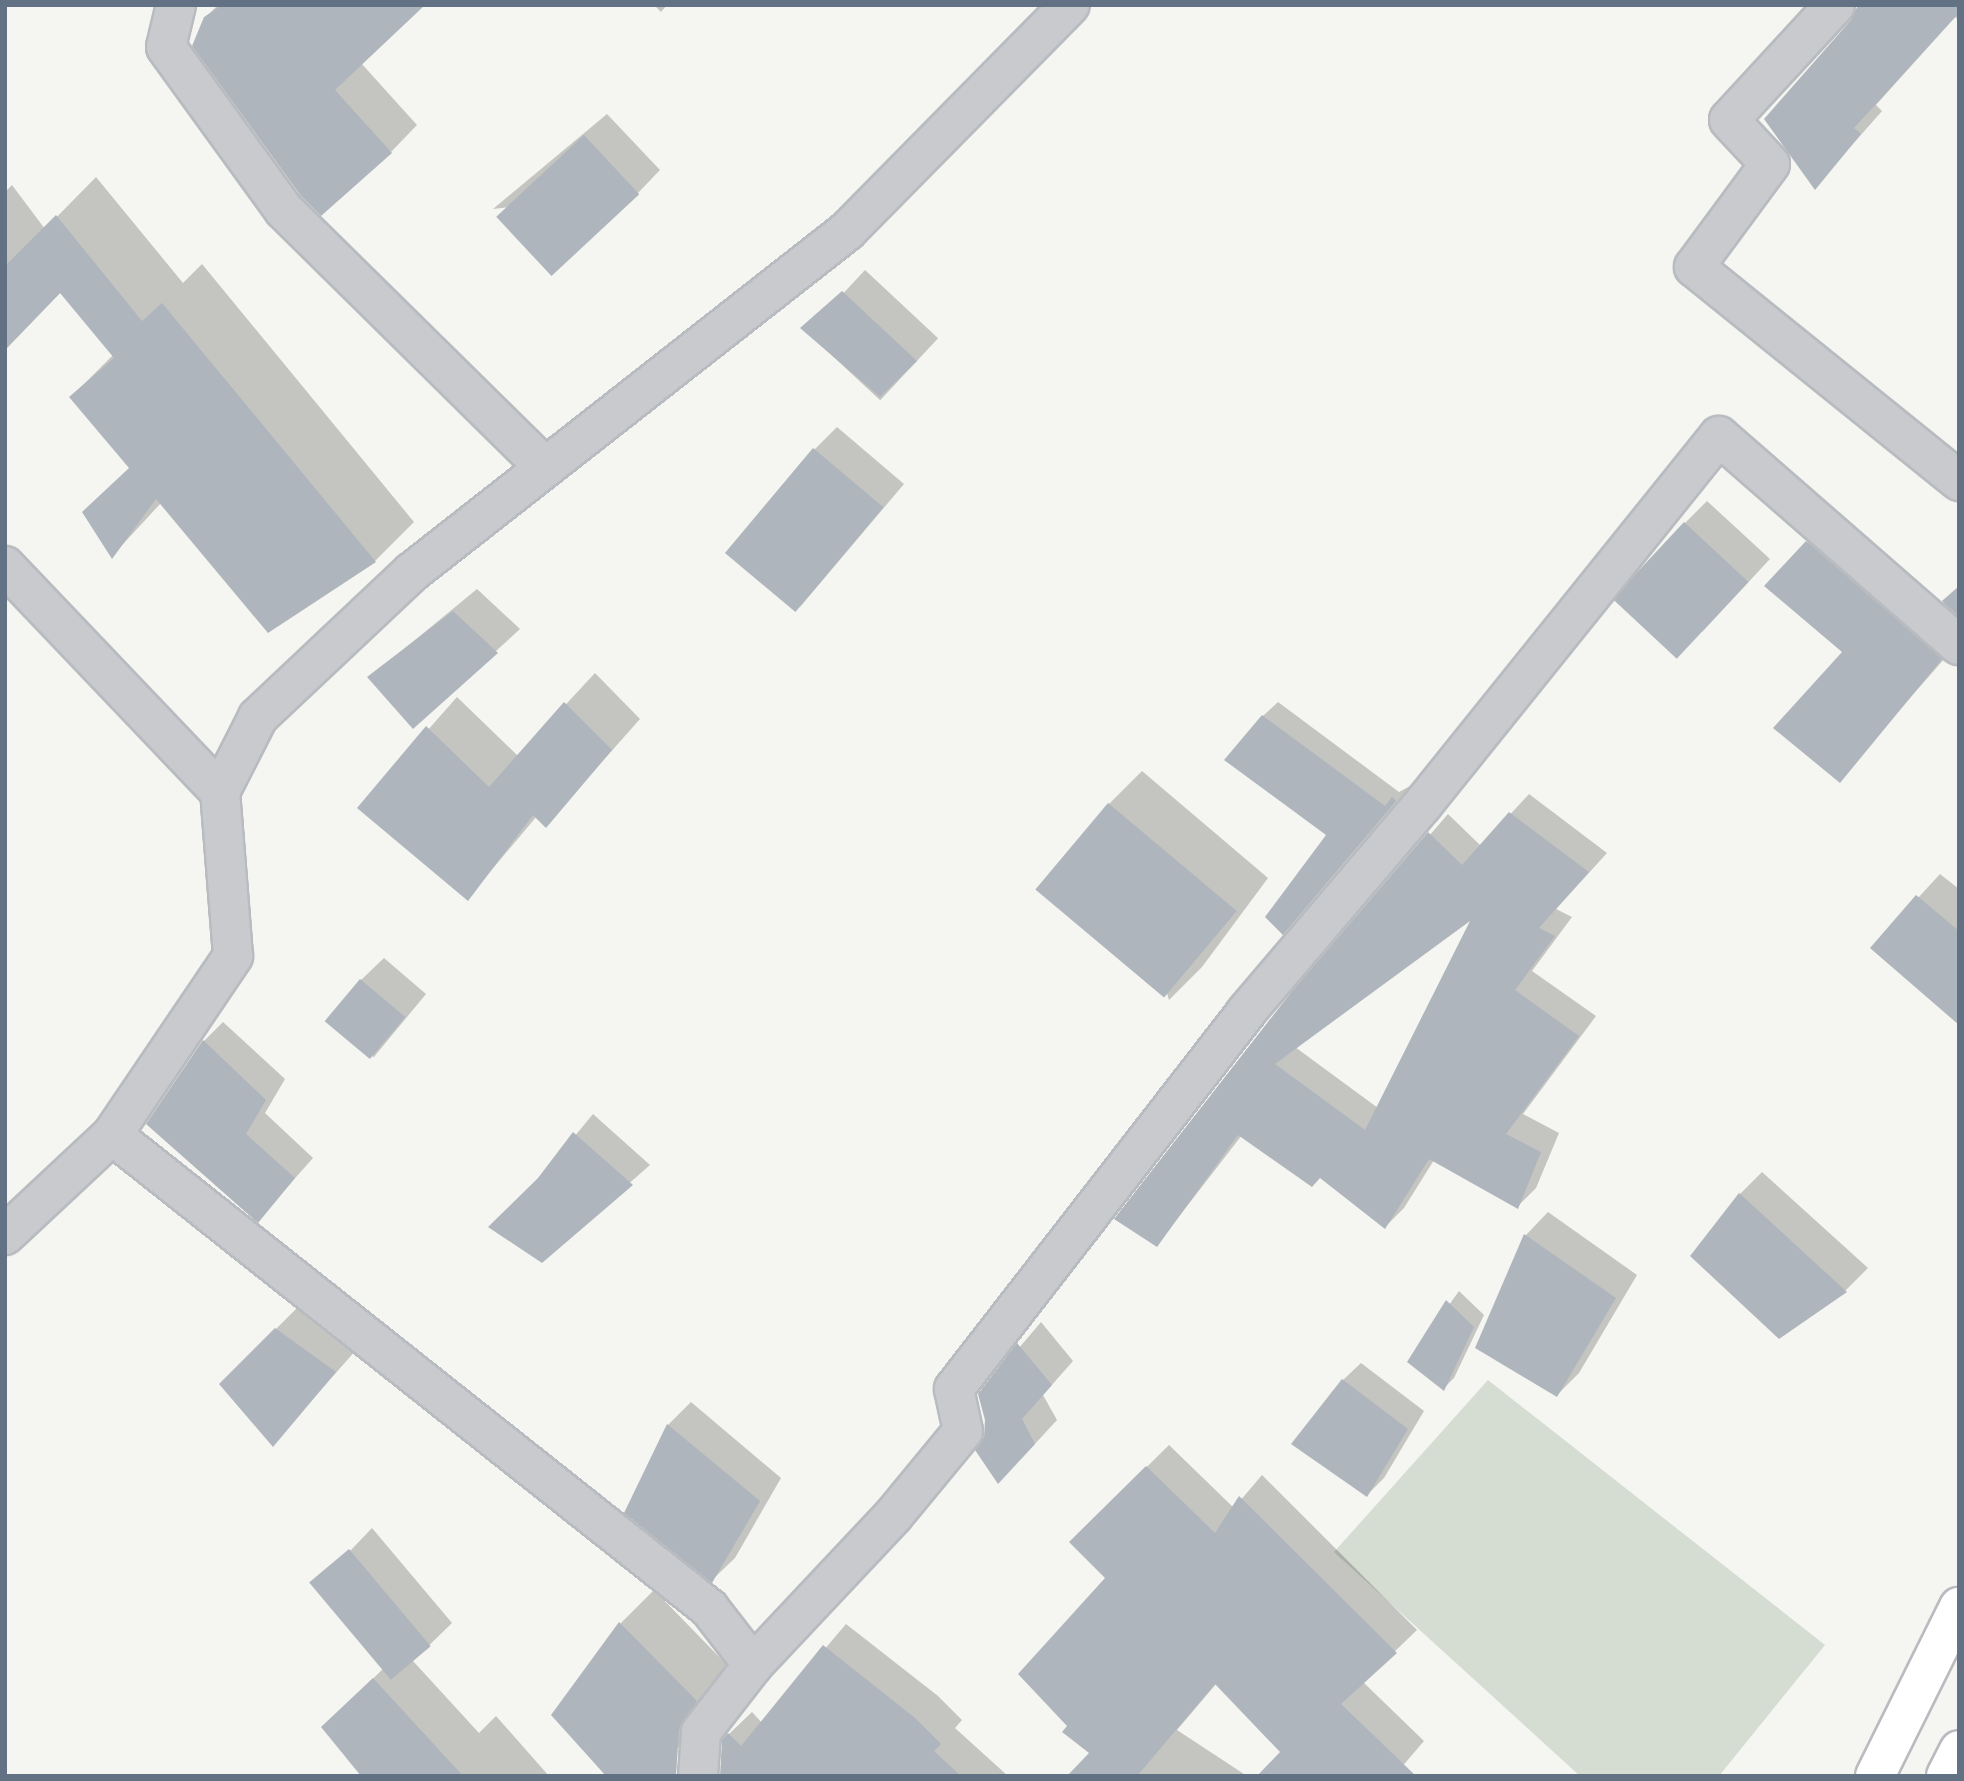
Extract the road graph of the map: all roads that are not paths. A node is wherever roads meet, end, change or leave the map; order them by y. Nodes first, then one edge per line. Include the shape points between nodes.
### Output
1 (176, 5) edge
2 (1070, 5) edge
3 (1835, 5) edge
4 (544, 466) junction
5 (1959, 481) edge
6 (5, 566) edge
7 (1959, 645) edge
8 (220, 792) junction
9 (112, 1135) junction
10 (5, 1235) edge
11 (1959, 1607) edge
12 (753, 1665) junction
13 (1959, 1750) edge
14 (698, 1776) edge
15 (1875, 1776) edge
16 (1946, 1776) edge

1 - 4 street via 166,47 284,210
2 - 4 street via 847,231
3 - 5 street via 1729,120 1770,164 1694,267
4 - 8 street via 412,572 258,717
6 - 8 street
7 - 12 street via 1719,436 1423,804 1246,1012 954,1389 963,1431 893,1516
8 - 9 street via 233,956
9 - 10 street
9 - 12 street via 709,1608
11 - 15 main road
12 - 14 street via 701,1732
13 - 16 main road

